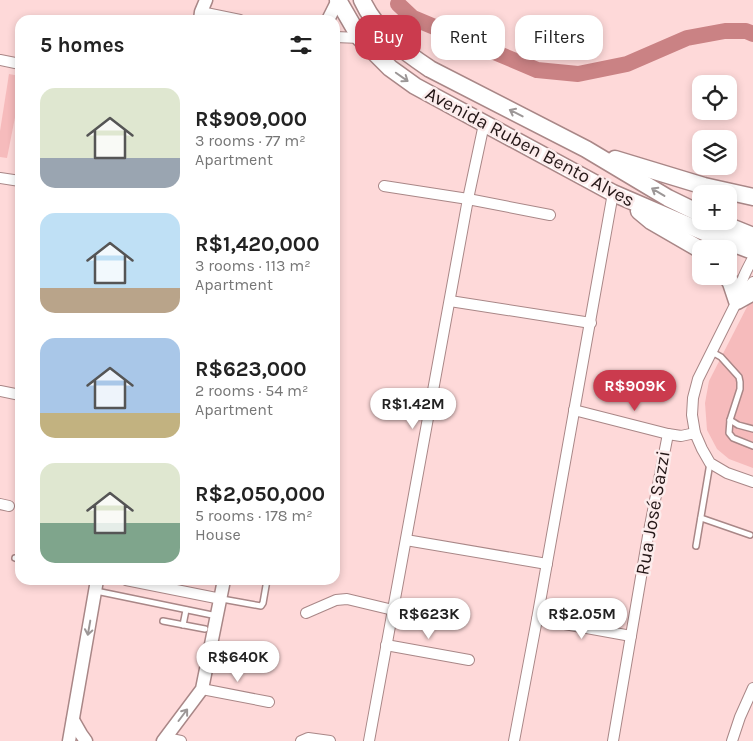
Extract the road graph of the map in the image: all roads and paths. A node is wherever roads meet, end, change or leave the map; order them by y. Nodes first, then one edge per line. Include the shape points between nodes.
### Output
1 (338, 0) edge
2 (362, 0) edge
3 (202, 11) edge
4 (219, 15) edge
5 (330, 15) edge
6 (355, 29) edge
7 (340, 37) edge
8 (355, 38) edge
9 (0, 60) edge
10 (381, 60) edge
11 (15, 63) edge
12 (484, 124) junction
13 (586, 149) junction
14 (0, 178) edge
15 (15, 180) edge
16 (384, 186) dead end
17 (613, 193) junction
18 (753, 197) edge
19 (468, 198) junction
20 (629, 201) junction
21 (692, 210) edge
22 (550, 215) dead end
23 (729, 230) edge
24 (692, 245) edge
25 (751, 246) edge
26 (753, 282) edge
27 (730, 285) edge
28 (753, 292) edge
29 (450, 302) junction
30 (737, 302) junction
31 (591, 323) junction
32 (712, 352) junction
33 (0, 391) edge
34 (15, 394) edge
35 (574, 410) junction
36 (730, 420) junction
37 (753, 429) edge
38 (668, 434) junction
39 (695, 434) junction
40 (753, 446) edge
41 (710, 463) junction
42 (753, 482) edge
43 (701, 518) junction
44 (750, 535) dead end
45 (406, 540) junction
46 (696, 546) dead end
47 (547, 564) junction
48 (151, 585) edge
49 (223, 585) edge
50 (266, 585) edge
51 (96, 586) edge
52 (221, 599) junction
53 (186, 610) junction
54 (393, 610) junction
55 (306, 613) dead end
56 (218, 616) junction
57 (537, 619) junction
58 (163, 621) dead end
59 (183, 625) junction
60 (205, 629) dead end
61 (631, 636) junction
62 (386, 645) junction
63 (469, 660) dead end
64 (753, 688) edge
65 (202, 689) junction
66 (269, 702) dead end
67 (73, 720) junction
68 (164, 739) edge
69 (69, 741) edge
70 (86, 741) edge
71 (181, 741) edge
72 (301, 741) edge
73 (330, 741) edge
74 (369, 741) edge
75 (514, 741) edge
76 (613, 741) edge
77 (732, 741) edge

1 - 5 street
1 - 6 main road, Avenida Ruben Bento Alves
13 -> 2 main road, Avenida Ruben Bento Alves via 430,69 399,47 375,23
3 - 4 street
7 - 8 street
9 - 11 street
10 -> 12 main road, Avenida Ruben Bento Alves via 402,78
12 - 17 main road, Avenida Ruben Bento Alves
12 - 19 street
13 - 18 main road via 704,186
21 -> 13 main road, Avenida Ruben Bento Alves
14 - 15 street
16 - 19 street
17 - 20 main road, Avenida Ruben Bento Alves
17 - 31 street
19 - 22 street
19 - 29 street
20 - 24 main road via 643,216
20 - 25 main road, Avenida Ruben Bento Alves
23 - 25 main road
25 - 30 street
26 - 30 street
27 - 30 main road
28 - 30 main road
29 - 31 street
29 - 45 street
30 - 32 street
31 - 35 street
32 - 36 lane via 721,357 739,378 740,389
32 - 39 street via 698,379 693,398
33 - 34 street
35 - 38 street
35 - 47 street
36 - 37 lane
36 - 40 lane via 729,433 733,438
38 - 39 street
38 - 61 street, Rua José Sazzi
39 - 41 street
41 - 42 street
41 - 43 lane
43 - 44 lane
43 - 46 lane
45 - 47 street
45 - 54 street
47 - 57 street
48 - 52 street
49 - 52 street
50 - 52 lane via 261,606
51 - 53 lane
51 -> 67 street
52 - 56 street
53 - 56 lane
53 - 59 lane
54 - 55 street via 348,599 336,600
54 - 62 street
56 - 65 street
57 - 61 street
57 - 75 street
58 - 59 lane
59 - 60 lane
61 - 76 street, Rua José Sazzi
62 - 63 street
62 - 74 street
64 - 77 street
65 - 66 street
68 -> 65 street
67 - 69 street
67 - 70 street
68 - 71 street
72 - 73 street via 308,738

